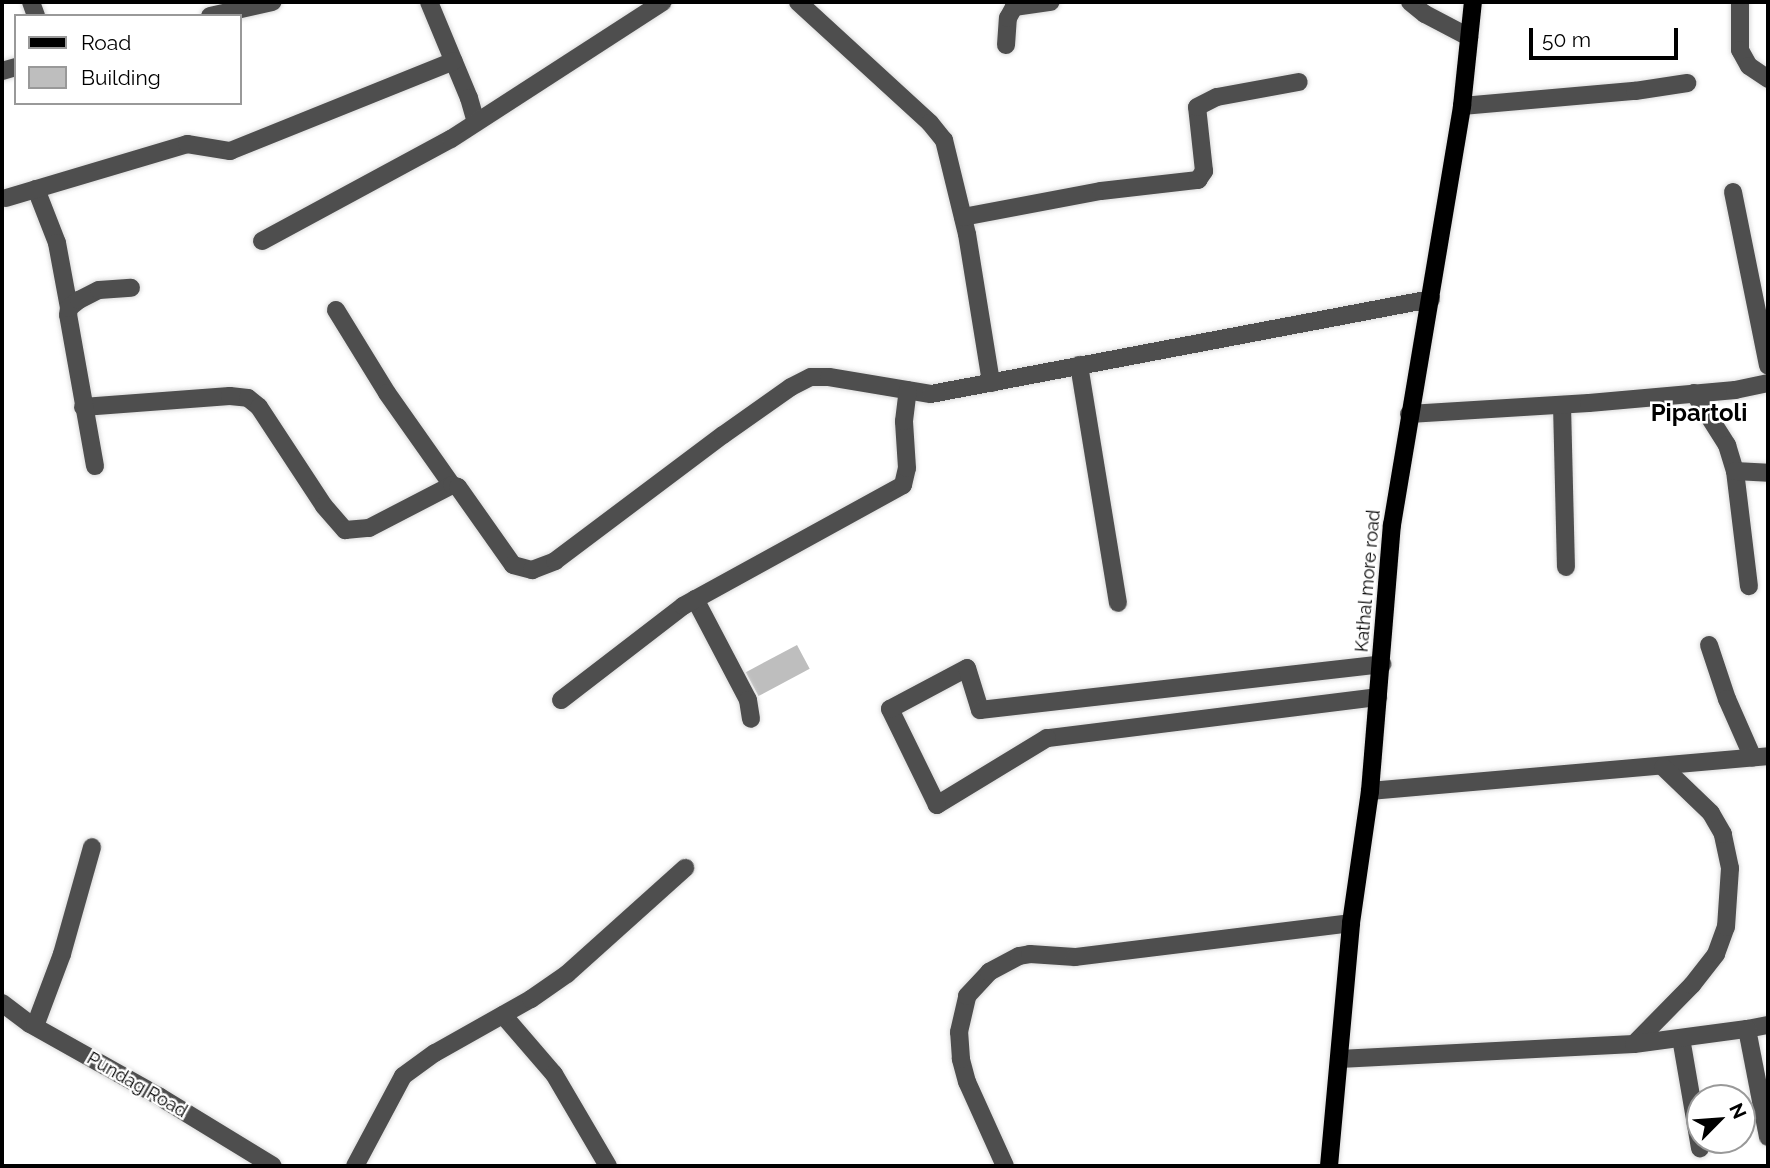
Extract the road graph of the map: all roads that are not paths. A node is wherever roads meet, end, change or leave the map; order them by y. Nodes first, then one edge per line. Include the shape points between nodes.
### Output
1 (272, 2) edge
2 (429, 2) edge
3 (663, 2) edge
4 (798, 2) edge
5 (1051, 2) edge
6 (1410, 2) edge
7 (1473, 2) edge
8 (1740, 2) edge
9 (237, 6) edge
10 (215, 14) edge
11 (1469, 37) junction
12 (1006, 45) dead end
13 (454, 61) junction
14 (1768, 79) edge
15 (1299, 82) dead end
16 (1687, 83) dead end
17 (1462, 106) junction
18 (476, 122) junction
19 (36, 189) junction
20 (1733, 192) dead end
21 (6, 198) dead end
22 (963, 217) junction
23 (262, 241) dead end
24 (131, 288) dead end
25 (1431, 299) junction
26 (69, 308) junction
27 (336, 310) dead end
28 (1079, 365) junction
29 (1768, 365) edge
30 (991, 383) junction
31 (1768, 383) edge
32 (908, 390) junction
33 (1694, 393) junction
34 (1562, 405) junction
35 (83, 407) junction
36 (1409, 414) junction
37 (95, 466) dead end
38 (1735, 471) junction
39 (1768, 473) edge
40 (452, 485) junction
41 (1566, 567) dead end
42 (1749, 586) dead end
43 (695, 599) junction
44 (1118, 603) dead end
45 (1709, 645) dead end
46 (1382, 664) junction
47 (1378, 697) junction
48 (561, 700) dead end
49 (751, 719) dead end
50 (1760, 757) edge
51 (1663, 767) junction
52 (1370, 791) junction
53 (92, 847) dead end
54 (685, 868) dead end
55 (1351, 923) junction
56 (2, 1003) edge
57 (503, 1015) junction
58 (1768, 1025) edge
59 (35, 1026) junction
60 (1747, 1029) junction
61 (1681, 1038) junction
62 (1634, 1044) junction
63 (1339, 1059) junction
64 (1689, 1084) edge
65 (1768, 1137) edge
66 (273, 1166) edge
67 (355, 1166) edge
68 (608, 1166) edge
69 (1005, 1166) edge
70 (1329, 1166) edge

1 - 9 street
2 - 13 street
3 - 18 street
4 - 22 street via 944,140
5 - 12 street via 1014,7 1008,18
6 - 11 street
7 - 11 main road, Kathal more road
8 - 14 street via 1740,50 1749,66
9 - 10 street
11 - 17 main road, Kathal more road
13 - 18 street
13 - 19 street via 230,151 187,144
15 - 22 street via 1217,97 1197,107 1204,171 1198,180 1101,191
16 - 17 street
17 - 25 main road, Kathal more road
18 - 23 street
19 - 21 street
19 - 26 street via 57,243
20 - 29 street
22 - 30 street
24 - 26 street via 99,290
25 - 28 street
25 - 36 main road, Kathal more road
26 - 35 street
27 - 40 street
28 - 30 street
28 - 44 street
30 - 32 street via 931,394
31 - 33 street
32 - 40 street via 811,377 723,435 555,561 532,570 513,565 458,487
32 - 43 street via 903,485
33 - 34 street
33 - 38 street via 1727,445
34 - 36 street
34 - 41 street
35 - 37 street
35 - 40 street via 248,398 259,407 345,530 369,528
36 - 46 main road, Kathal more road via 1392,525
38 - 39 street
38 - 42 street
43 - 48 street
43 - 49 street via 748,700
45 - 50 street via 1727,699
46 - 47 main road, Kathal more road
46 - 47 street via 981,710 967,668 890,709 937,805 1047,738
47 - 52 main road, Kathal more road
50 - 51 street
51 - 52 street
51 - 62 street via 1712,813 1723,834 1730,868 1726,927 1716,954 1692,985
52 - 55 main road, Kathal more road
53 - 59 street via 62,954
54 - 57 street via 567,974
55 - 63 main road, Kathal more road
55 - 69 street via 1075,957 1030,954 989,972 967,996 959,1032 961,1059
56 - 59 street, Pundag Road
57 - 67 street via 403,1076
57 - 68 street via 554,1074
58 - 60 street
59 - 66 street, Pundag Road
60 - 61 street
60 - 65 street
61 - 62 street
61 - 64 street
62 - 63 street
63 - 70 main road, Kathal more road

